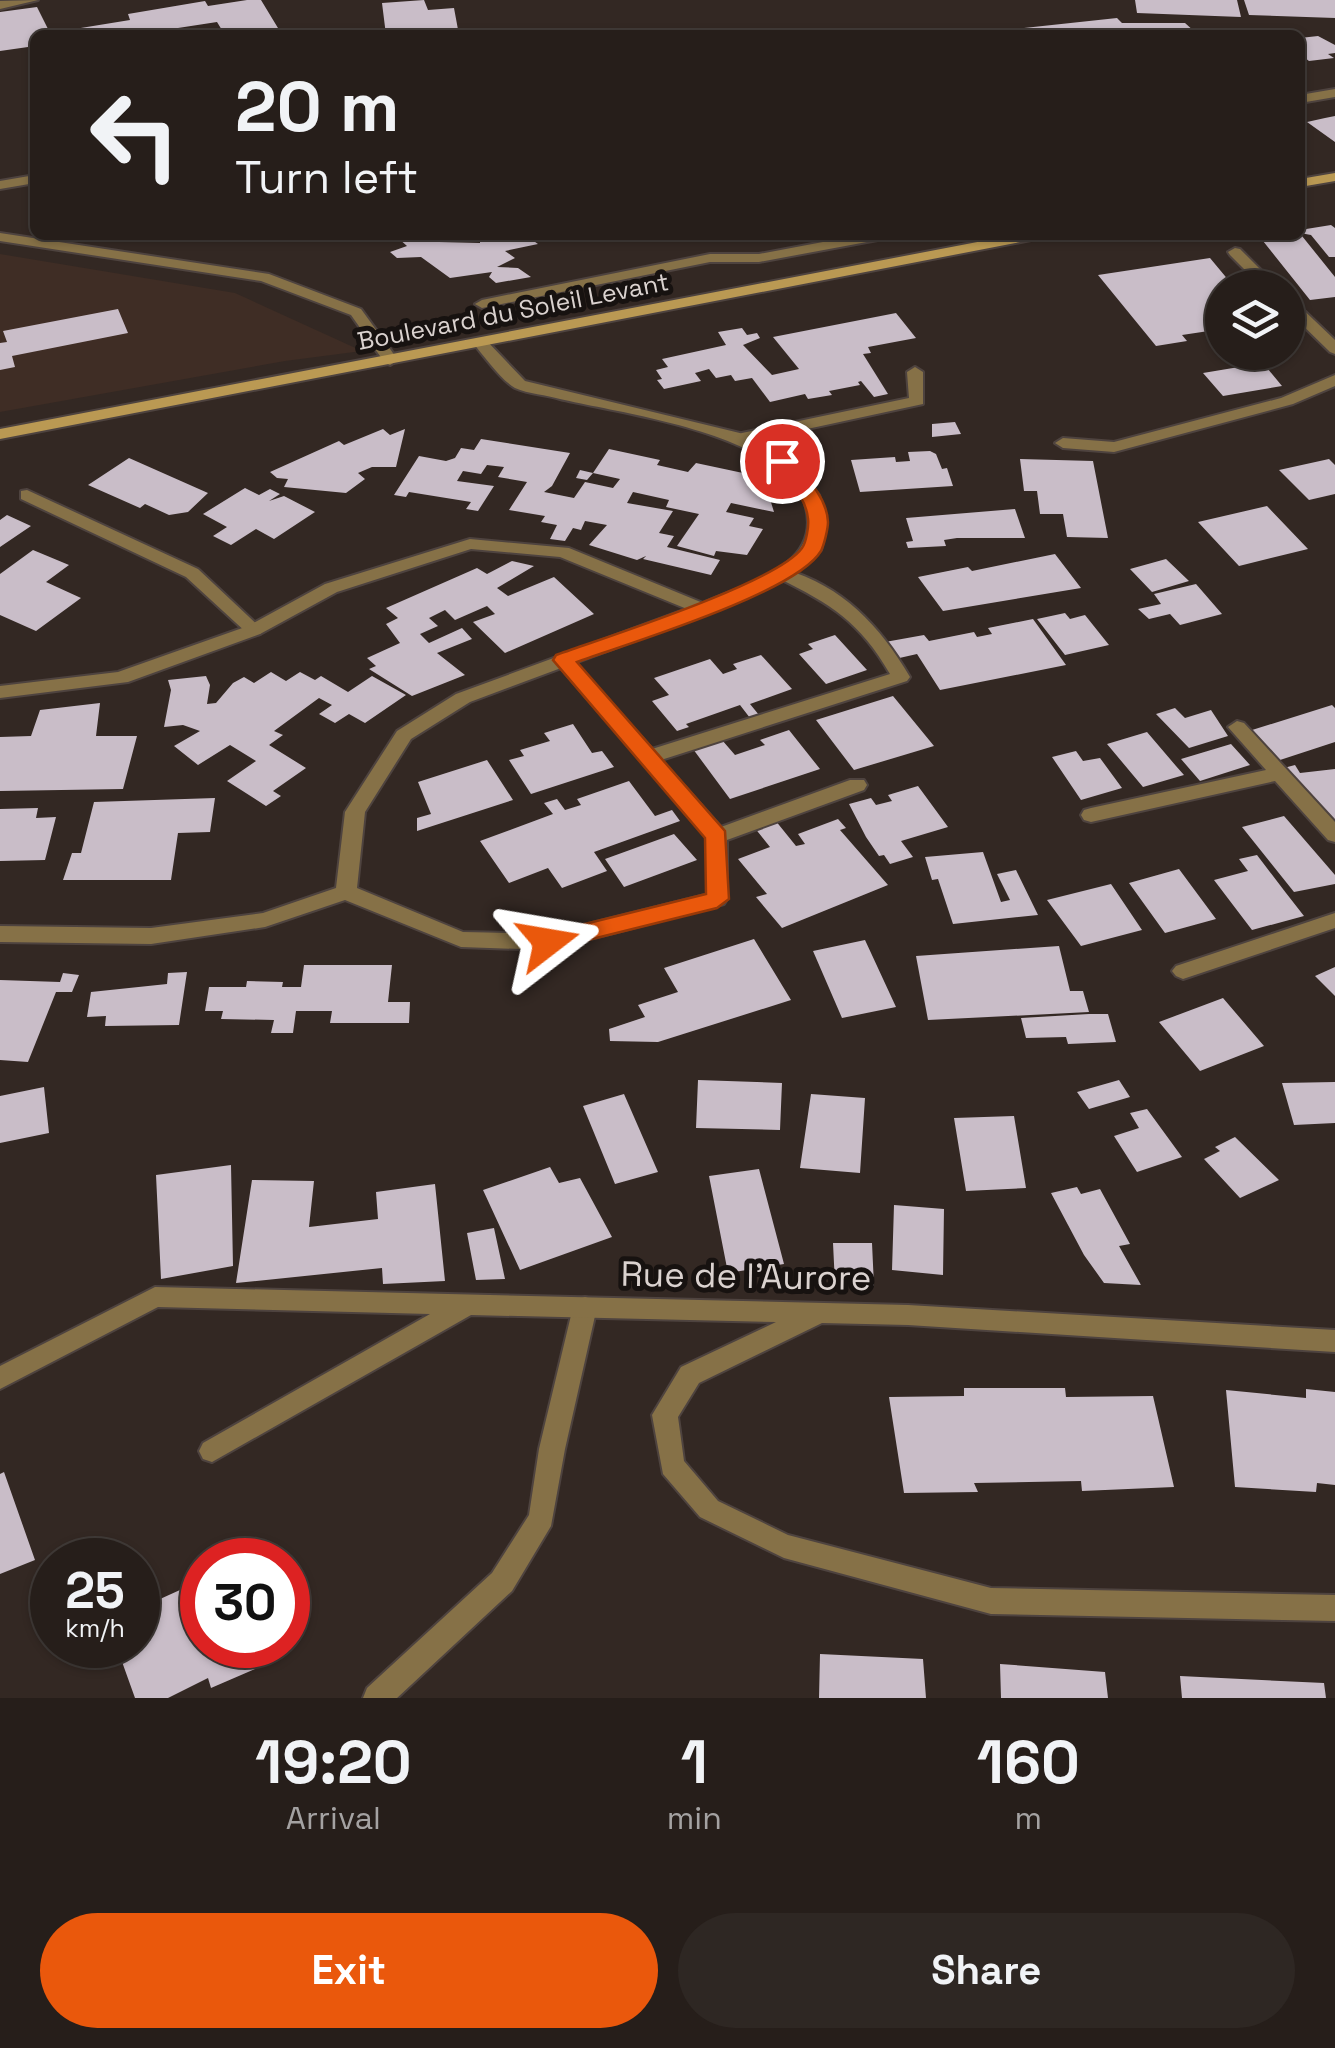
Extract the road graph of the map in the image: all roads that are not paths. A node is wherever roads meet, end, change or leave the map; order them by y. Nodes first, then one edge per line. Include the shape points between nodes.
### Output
1 (32, 0) edge
2 (0, 5) edge
3 (1335, 93) edge
4 (1305, 98) edge
5 (1335, 177) edge
6 (30, 180) edge
7 (1305, 183) edge
8 (0, 184) edge
9 (0, 237) edge
10 (857, 240) edge
11 (1011, 240) edge
12 (1235, 252) dead end
13 (1254, 270) edge
14 (482, 304) dead end
15 (1305, 320) edge
16 (481, 344) junction
17 (1335, 349) edge
18 (390, 360) junction
19 (915, 372) dead end
20 (1335, 380) edge
21 (0, 434) edge
22 (742, 438) junction
23 (1063, 443) dead end
24 (26, 495) dead end
25 (784, 574) junction
26 (703, 609) junction
27 (254, 630) junction
28 (563, 660) junction
29 (0, 692) edge
30 (1237, 726) dead end
31 (648, 757) junction
32 (1280, 774) junction
33 (857, 785) dead end
34 (1091, 815) dead end
35 (1335, 835) edge
36 (717, 836) junction
37 (346, 892) junction
38 (1335, 920) edge
39 (0, 934) edge
40 (1184, 971) dead end
41 (466, 1304) junction
42 (584, 1307) junction
43 (819, 1313) junction
44 (1335, 1340) edge
45 (0, 1378) edge
46 (212, 1450) dead end
47 (1335, 1608) edge
48 (377, 1698) edge

1 - 2 street
3 - 4 street
5 - 7 main road
6 - 8 street
9 - 18 street via 264,277 356,312
10 - 14 street via 759,258 710,258
11 - 16 main road, Boulevard du Soleil Levant
12 - 13 street
15 - 17 street
16 - 18 main road, Boulevard du Soleil Levant
16 - 22 street via 520,384
18 - 21 main road, Boulevard du Soleil Levant
19 - 22 street via 917,402
20 - 23 street via 1287,401 1114,447
22 - 25 street via 782,461 811,495 818,521 812,550
24 - 27 street via 192,574
25 - 26 street
25 - 31 street via 842,602 876,632 902,678
26 - 27 street via 563,552 470,544 331,588
26 - 28 street
27 - 29 street via 121,678
28 - 31 street
28 - 37 street via 463,698 404,735 355,812
30 - 32 street
31 - 36 street
32 - 34 street
32 - 35 street
33 - 36 street
36 - 37 street via 717,899 548,942 462,939
37 - 39 street via 265,920 151,936
38 - 40 street
41 - 42 street, Rue de l'Aurore
41 - 45 street, Rue de l'Aurore via 155,1297
41 - 46 street
42 - 43 street, Rue de l'Aurore
42 - 48 street via 542,1518 502,1582
43 - 44 street, Rue de l'Aurore
43 - 47 street via 690,1376 665,1415 672,1466 709,1509 784,1546 991,1602

